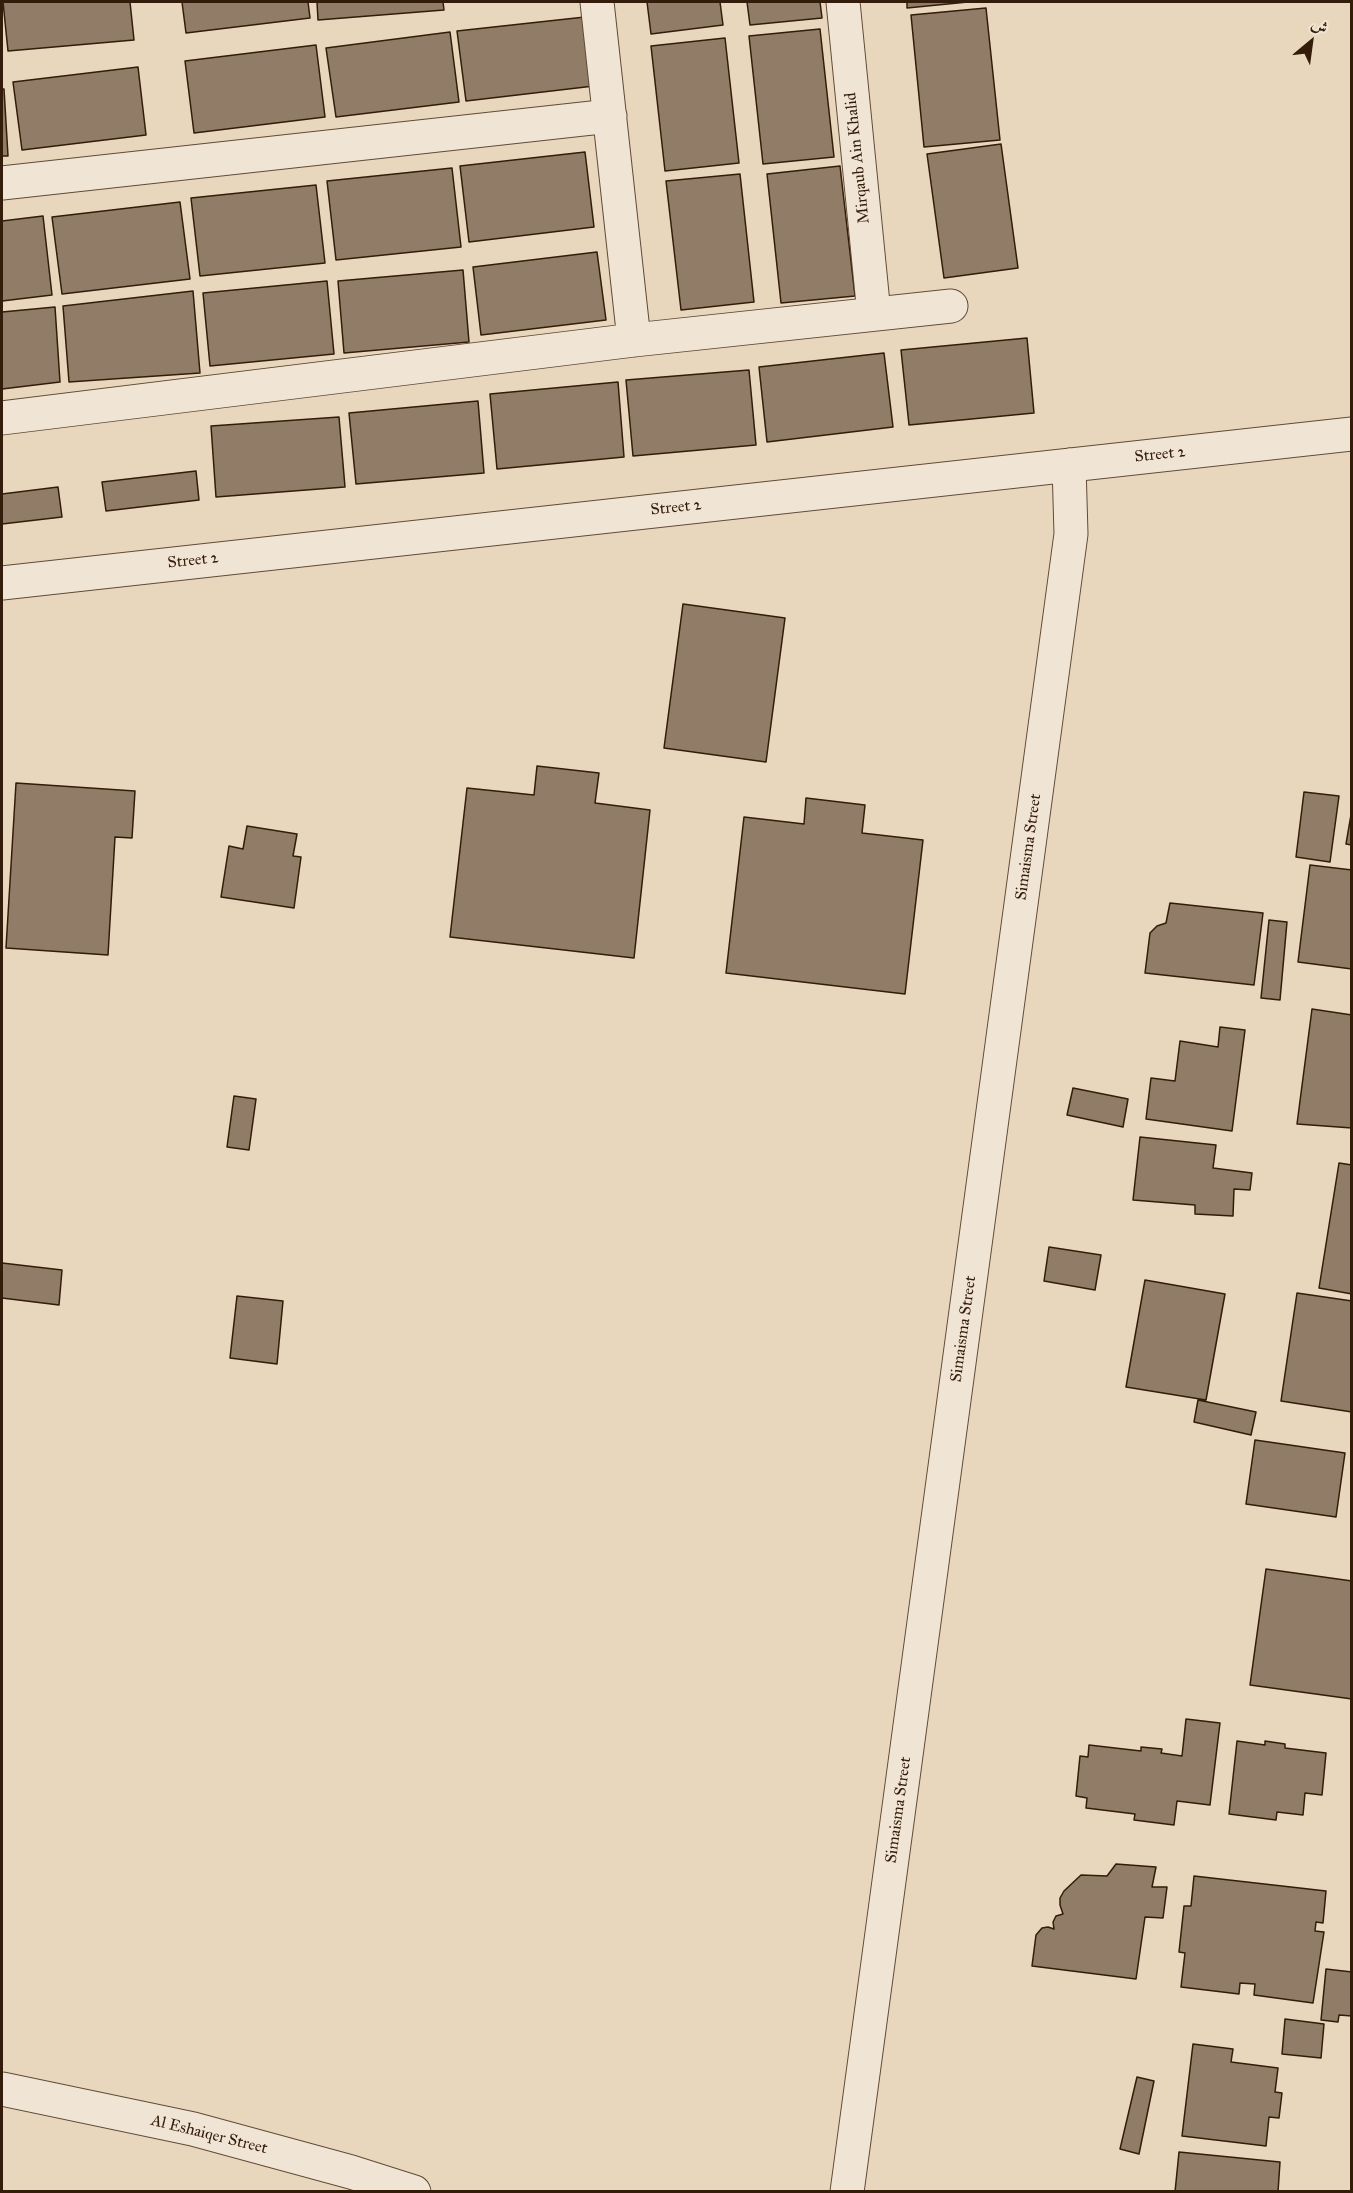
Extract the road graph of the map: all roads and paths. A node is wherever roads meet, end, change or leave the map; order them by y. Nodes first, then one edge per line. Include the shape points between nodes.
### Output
1 (597, 2) edge
2 (843, 2) edge
3 (610, 116) junction
4 (2, 183) edge
5 (951, 306) dead end
6 (874, 314) junction
7 (634, 340) junction
8 (2, 418) edge
9 (1352, 434) edge
10 (1069, 465) junction
11 (2, 583) edge
12 (2, 2089) edge
13 (349, 2182) edge
14 (414, 2192) edge
15 (847, 2192) edge

1 - 3 street
2 - 6 street, Mirqaub Ain Khalid
3 - 4 street
3 - 7 street
5 - 6 street
6 - 7 street
7 - 8 street
9 - 10 street, Street 2
10 - 11 street, Street 2
10 - 15 street, Simaisma Street via 1071,534
12 - 13 street, Al Eshaiqer Street via 193,2129
13 - 14 street, Al Eshaiqer Street

